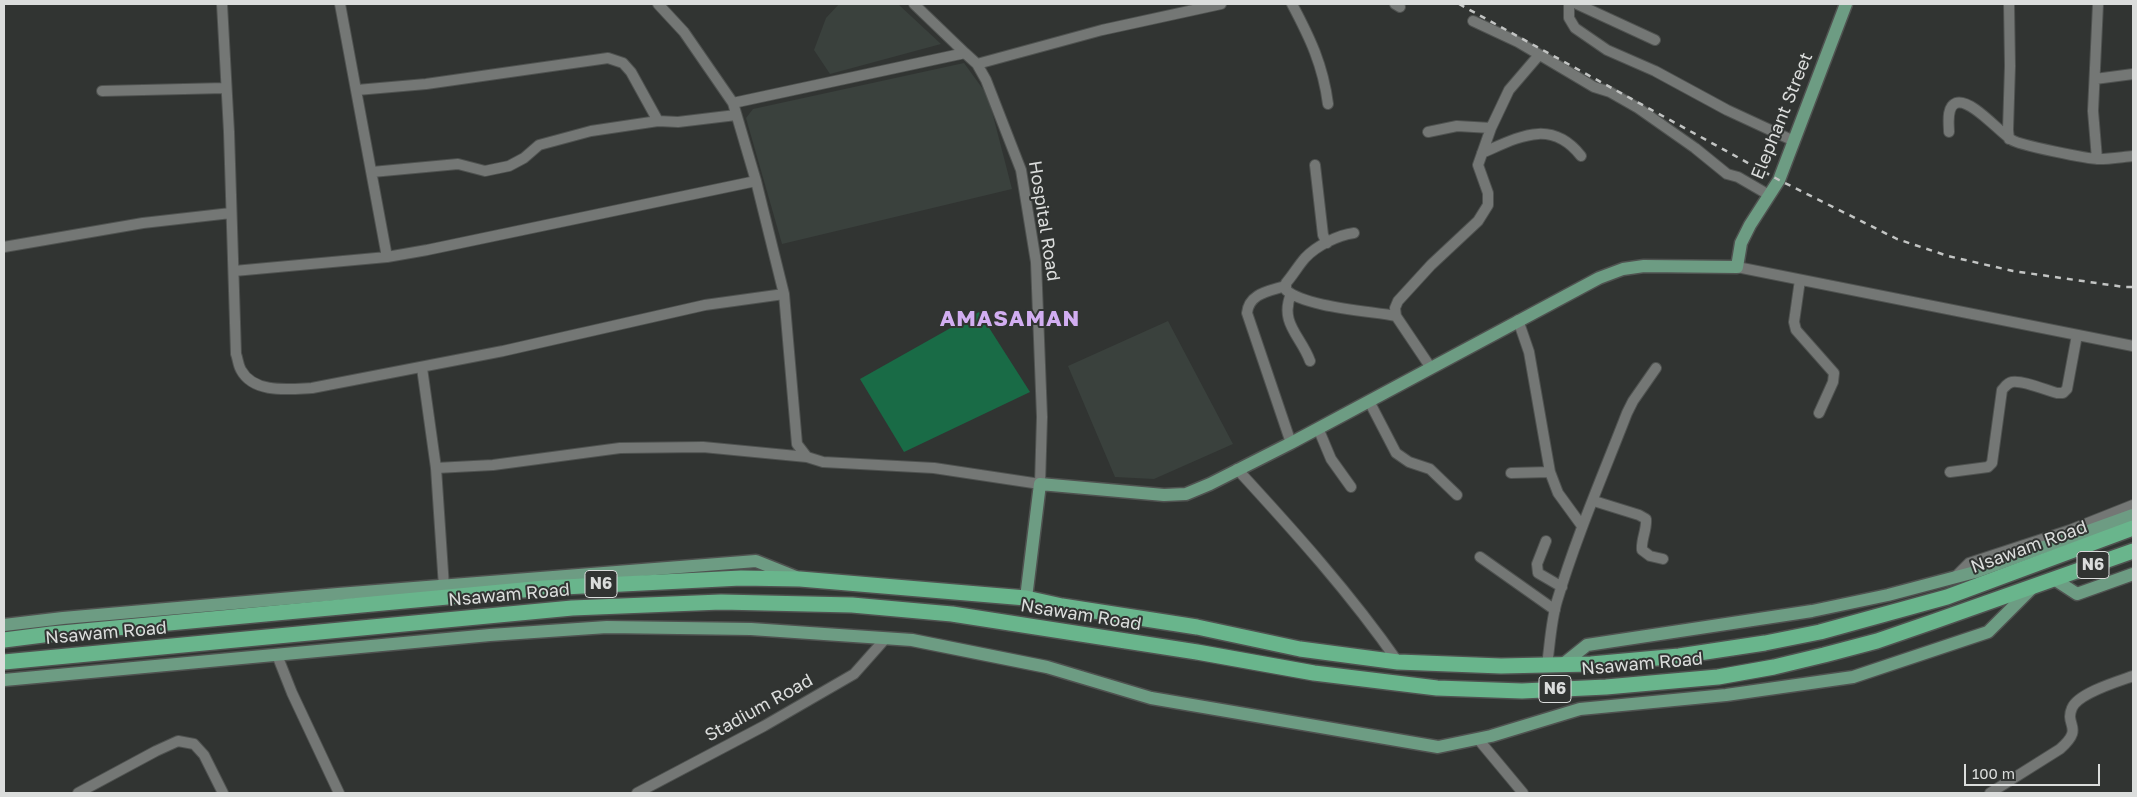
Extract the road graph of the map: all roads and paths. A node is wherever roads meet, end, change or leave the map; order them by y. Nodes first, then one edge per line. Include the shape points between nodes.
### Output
1 (222, 4) edge
2 (340, 4) edge
3 (658, 4) edge
4 (914, 4) edge
5 (1220, 4) edge
6 (1292, 4) edge
7 (1569, 4) edge
8 (1577, 4) edge
9 (1846, 4) edge
10 (2009, 4) edge
11 (2098, 4) edge
12 (1473, 21) dead end
13 (1655, 40) dead end
14 (966, 53) junction
15 (1539, 55) junction
16 (976, 64) junction
17 (2133, 74) edge
18 (2095, 79) junction
19 (225, 88) junction
20 (102, 90) dead end
21 (357, 90) junction
22 (733, 103) junction
23 (1328, 104) dead end
24 (736, 115) junction
25 (658, 121) junction
26 (1491, 128) junction
27 (1428, 132) dead end
28 (1949, 132) dead end
29 (2009, 139) junction
30 (1794, 141) junction
31 (1482, 153) junction
32 (1581, 156) dead end
33 (2133, 156) edge
34 (2097, 159) junction
35 (1315, 166) dead end
36 (372, 172) junction
37 (756, 181) junction
38 (1768, 195) junction
39 (231, 213) junction
40 (1354, 234) dead end
41 (1327, 243) junction
42 (4, 247) edge
43 (387, 256) junction
44 (1737, 268) junction
45 (234, 271) junction
46 (1800, 280) junction
47 (1288, 290) junction
48 (784, 294) junction
49 (1396, 316) junction
50 (1518, 320) junction
51 (2077, 335) junction
52 (2133, 346) edge
53 (1310, 361) dead end
54 (422, 368) junction
55 (1431, 368) junction
56 (1656, 368) dead end
57 (1369, 401) junction
58 (1819, 413) dead end
59 (1318, 428) junction
60 (1290, 443) junction
61 (807, 457) junction
62 (436, 468) junction
63 (1237, 469) junction
64 (1550, 472) junction
65 (1950, 472) dead end
66 (1511, 473) dead end
67 (1040, 484) junction
68 (1351, 487) dead end
69 (1457, 495) dead end
70 (1594, 501) junction
71 (2133, 505) edge
72 (2133, 515) edge
73 (1582, 526) junction
74 (2133, 528) edge
75 (1546, 541) dead end
76 (2133, 551) edge
77 (1480, 557) dead end
78 (1663, 559) dead end
79 (2133, 574) edge
80 (1954, 578) junction
81 (800, 579) junction
82 (2054, 579) junction
83 (444, 587) junction
84 (1562, 587) junction
85 (2033, 587) junction
86 (1026, 598) junction
87 (1555, 610) junction
88 (4, 626) edge
89 (886, 638) junction
90 (4, 640) edge
91 (276, 655) junction
92 (4, 662) edge
93 (1398, 662) junction
94 (1546, 665) junction
95 (1562, 665) junction
96 (2133, 676) edge
97 (4, 680) edge
98 (1478, 739) junction
99 (78, 793) edge
100 (223, 793) edge
101 (339, 793) edge
102 (637, 793) edge
103 (1523, 793) edge
104 (1990, 793) edge

1 - 19 street
2 - 21 street
3 - 22 street via 684,32
4 - 14 street, Hospital Road
5 - 16 street via 1102,30
6 - 23 street via 1312,41
7 - 30 street via 1569,18 1575,28 1607,50
8 - 13 street
9 - 30 main road, Elephant Street
10 - 29 street
11 - 18 street
12 - 15 street
14 - 16 street, Hospital Road
14 - 22 street
15 - 26 street via 1509,90
15 - 38 street via 1638,108 1727,174
16 - 67 street, Hospital Road via 986,80 1021,170 1036,262 1042,417
17 - 18 street
18 - 34 street
19 - 20 street
19 - 39 street
21 - 25 street via 426,84 608,58 622,63 631,72
21 - 36 street
22 - 24 street
24 - 25 street via 678,122
24 - 37 street
25 - 36 street via 591,131 539,145 509,166 484,171 458,164
26 - 27 street via 1457,126
26 - 31 street
28 - 29 street via 1949,112 1956,103 1963,103
29 - 34 street
30 - 38 main road, Elephant Street via 1779,180
31 - 32 street via 1523,135 1543,133 1560,137
31 - 49 street via 1478,165 1488,193 1488,205 1478,221 1431,264 1398,301
33 - 34 street
35 - 41 street via 1323,235
36 - 43 street
37 - 43 street
37 - 48 street
38 - 44 main road, Elephant Street via 1742,243
39 - 42 street via 143,223
39 - 45 street
40 - 41 street via 1343,235
41 - 47 street via 1307,256
43 - 45 street
44 - 46 street
44 - 50 main road via 1623,268
45 - 54 street via 236,354 240,369 250,381 264,387 312,388
46 - 51 street
46 - 58 street via 1794,322 1796,330 1834,374
47 - 49 street via 1316,302
47 - 53 street via 1290,326
47 - 60 street via 1257,296 1249,303 1247,312
48 - 54 street via 705,305
48 - 61 street via 797,444
49 - 55 street
50 - 55 main road
50 - 64 street via 1529,352
51 - 52 street
51 - 65 street via 2067,389 2057,393 2020,382 2007,384 2002,390 1992,463 1988,467
54 - 62 street
55 - 57 main road
56 - 70 street via 1627,413
57 - 59 main road
57 - 69 street via 1396,453 1408,462 1430,469
59 - 60 main road
59 - 68 street via 1331,459
60 - 63 main road
61 - 62 street via 702,447 620,448
61 - 67 street via 823,462 934,468
62 - 83 street
63 - 67 main road via 1186,494 1164,495
63 - 93 street via 1308,546 1372,624
64 - 66 street
64 - 73 street via 1558,493
67 - 86 main road, Hospital Road
70 - 73 street
70 - 78 street via 1646,519 1642,550
71 - 80 street via 1970,564
72 - 80 main road
73 - 84 street
74 - 95 highway, Nsawam Road / N6 via 1947,597 1820,632 1679,656
75 - 84 street via 1537,564 1538,573
76 - 82 highway, Nsawam Road / N6
77 - 87 street
79 - 82 main road via 2077,594
80 - 95 main road via 1812,611 1587,645
81 - 83 main road via 756,561
81 - 86 highway, Nsawam Road / N6
81 - 90 highway, Nsawam Road / N6 via 741,578 544,588
82 - 85 highway, Nsawam Road / N6
83 - 88 main road via 63,618
84 - 87 street
85 - 92 highway, Nsawam Road / N6 via 1877,641 1774,667 1718,677 1606,687 1522,690 1436,688 1314,673 952,614 852,605 721,602 572,608
85 - 98 main road via 1988,632 1853,677 1726,695 1580,709
86 - 93 highway, Nsawam Road / N6 via 1197,627 1300,649
87 - 94 street
89 - 91 main road via 751,629 607,627
89 - 98 main road via 912,640 1047,667 1151,698 1438,747
89 - 102 street, Stadium Road via 854,674
91 - 97 main road
91 - 101 street
93 - 94 highway, Nsawam Road / N6
94 - 95 highway, Nsawam Road / N6
96 - 104 street via 2111,683 2075,703 2072,709 2073,735 2069,740
98 - 103 street
99 - 100 street via 178,741 194,744 204,754

